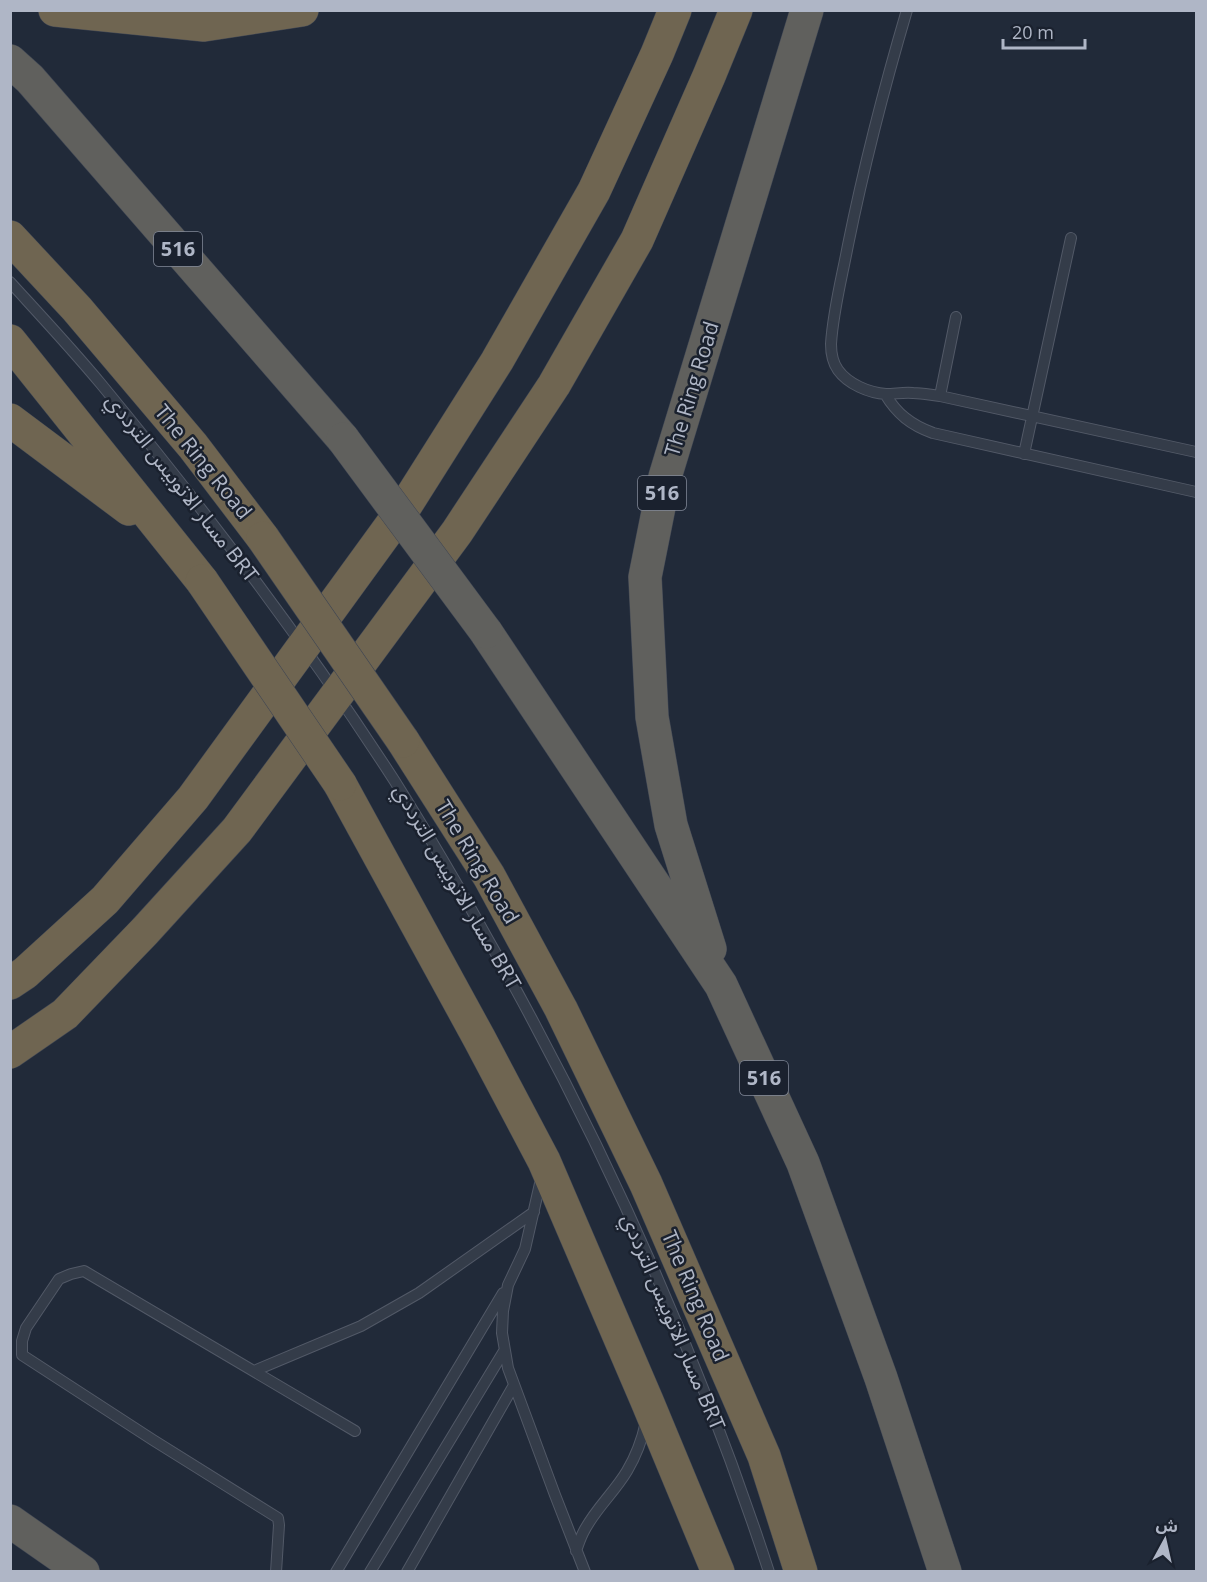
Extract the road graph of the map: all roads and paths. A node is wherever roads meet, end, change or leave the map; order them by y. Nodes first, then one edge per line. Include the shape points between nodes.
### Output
1 (55, 10) edge
2 (302, 10) edge
3 (675, 10) edge
4 (736, 10) edge
5 (807, 10) edge
6 (907, 10) edge
7 (10, 62) edge
8 (10, 237) edge
9 (1071, 238) dead end
10 (10, 282) edge
11 (956, 317) dead end
12 (10, 341) edge
13 (885, 394) junction
14 (940, 396) junction
15 (1032, 416) junction
16 (10, 420) edge
17 (1197, 452) edge
18 (1024, 454) junction
19 (1197, 492) edge
20 (166, 537) junction
21 (10, 983) edge
22 (721, 985) junction
23 (10, 1052) edge
24 (544, 1161) junction
25 (534, 1212) junction
26 (508, 1285) junction
27 (504, 1351) junction
28 (254, 1371) junction
29 (514, 1385) junction
30 (647, 1401) junction
31 (356, 1431) dead end
32 (10, 1521) edge
33 (576, 1551) junction
34 (83, 1572) edge
35 (276, 1572) edge
36 (336, 1572) edge
37 (370, 1572) edge
38 (407, 1572) edge
39 (585, 1572) edge
40 (718, 1572) edge
41 (769, 1572) edge
42 (801, 1572) edge
43 (945, 1572) edge

1 - 2 highway via 204,25
3 - 21 highway via 594,190 497,361 406,504 193,798 105,900
4 - 23 highway via 637,240 554,385 457,532 237,830 65,1014
5 - 22 highway, The Ring Road / 516 via 665,477 645,577 652,717 669,814
6 - 13 lane via 861,183 831,345 838,369 848,379 859,387
7 - 22 highway, The Ring Road / 516, bridge via 30,79 343,439 486,632
8 - 42 highway, The Ring Road, bridge via 77,309 263,538 403,741 494,886 561,1009 646,1184 764,1456
9 - 15 lane
10 - 41 lane, مسار الاتوبيس الترددي BRT via 99,381 199,506 321,670 445,863 519,993 631,1217 692,1360
11 - 14 lane
12 - 20 highway
13 - 14 lane
13 - 18 lane via 900,414 921,429
14 - 15 lane
15 - 17 lane
15 - 18 lane
16 - 20 highway
18 - 19 lane
20 - 24 highway, bridge via 202,581 340,784
22 - 43 highway, The Ring Road / 516 via 803,1163 881,1378
24 - 25 lane
24 - 30 highway
25 - 26 lane via 525,1249
25 - 28 lane via 419,1293 361,1326
26 - 27 lane via 503,1311
26 - 36 lane
27 - 29 lane
27 - 37 lane
28 - 31 lane
28 - 35 lane via 84,1271 58,1279 26,1328 22,1341 22,1355 278,1518
29 - 33 lane
29 - 38 lane
30 - 33 lane via 646,1420 635,1456 582,1533
30 - 40 highway
32 - 34 highway
33 - 39 lane

